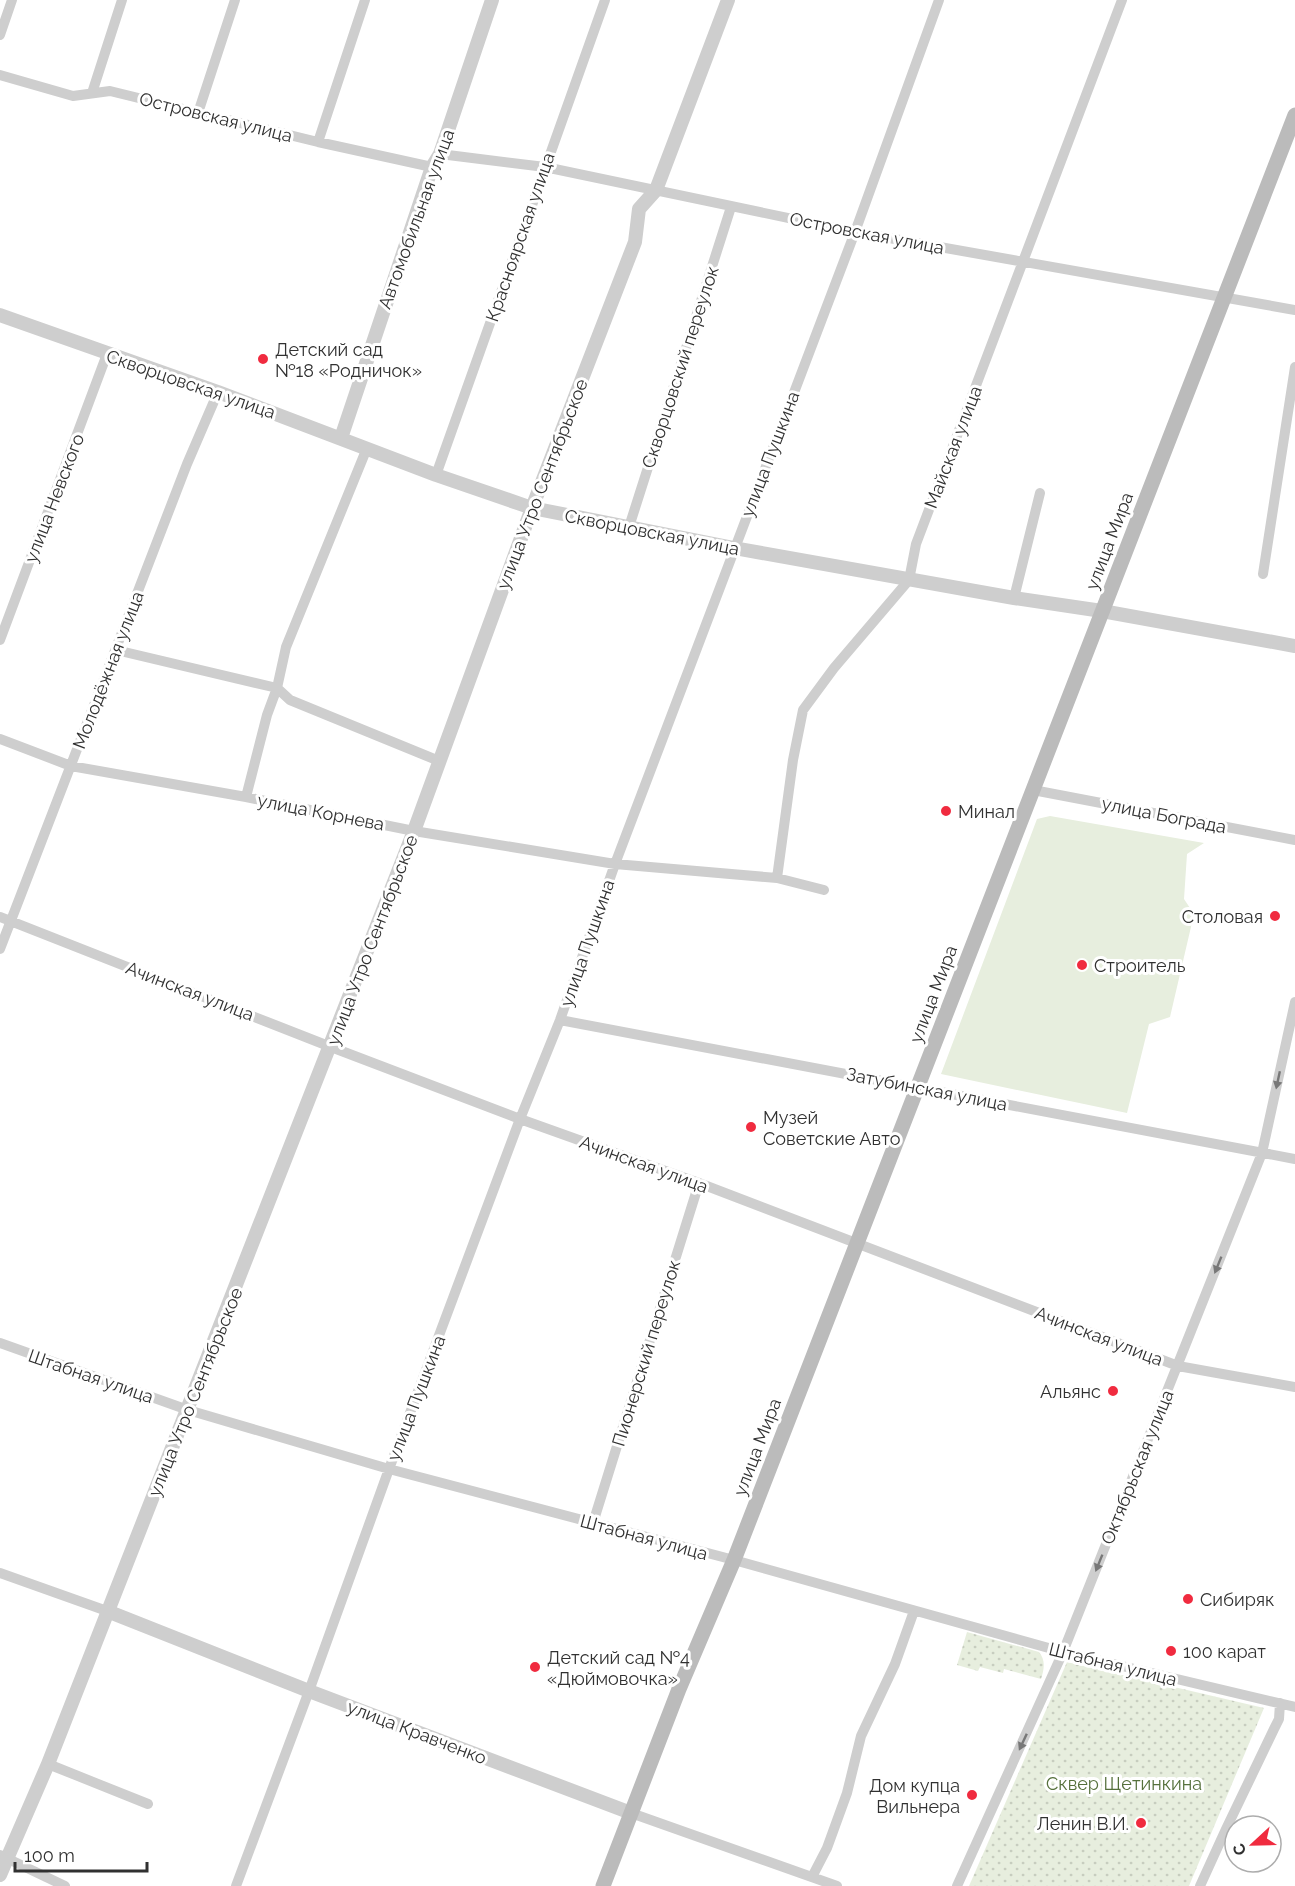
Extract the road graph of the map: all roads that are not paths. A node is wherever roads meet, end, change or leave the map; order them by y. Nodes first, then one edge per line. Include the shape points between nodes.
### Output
1 (12, 0) edge
2 (122, 0) edge
3 (235, 0) edge
4 (365, 0) edge
5 (492, 0) edge
6 (605, 0) edge
7 (728, 0) edge
8 (939, 0) edge
9 (1122, 0) edge
10 (0, 35) edge
11 (0, 75) edge
12 (92, 93) junction
13 (198, 113) junction
14 (1295, 115) edge
15 (318, 142) junction
16 (440, 154) junction
17 (432, 167) junction
18 (545, 167) junction
19 (656, 190) junction
20 (732, 207) junction
21 (855, 232) junction
22 (1023, 261) junction
23 (1225, 298) junction
24 (1295, 310) edge
25 (0, 315) edge
26 (107, 354) junction
27 (1295, 367) edge
28 (218, 392) junction
29 (341, 438) junction
30 (368, 448) junction
31 (436, 475) junction
32 (1040, 493) dead end
33 (532, 508) junction
34 (629, 528) junction
35 (734, 548) junction
36 (1263, 574) dead end
37 (909, 580) junction
38 (1014, 598) junction
39 (1102, 611) junction
40 (0, 640) edge
41 (1295, 646) edge
42 (116, 650) junction
43 (278, 688) junction
44 (0, 739) edge
45 (439, 761) junction
46 (71, 766) junction
47 (1033, 790) junction
48 (246, 797) junction
49 (414, 831) junction
50 (1295, 840) edge
51 (615, 864) junction
52 (777, 878) junction
53 (824, 890) dead end
54 (5, 919) edge
55 (0, 949) edge
56 (1295, 1002) edge
57 (560, 1020) junction
58 (331, 1047) junction
59 (918, 1087) junction
60 (520, 1119) junction
61 (1262, 1153) junction
62 (1295, 1159) edge
63 (699, 1183) junction
64 (856, 1244) junction
65 (0, 1343) edge
66 (1178, 1366) junction
67 (1295, 1387) edge
68 (188, 1410) junction
69 (389, 1469) junction
70 (593, 1523) junction
71 (734, 1560) junction
72 (0, 1572) edge
73 (107, 1611) junction
74 (914, 1611) junction
75 (1063, 1652) junction
76 (309, 1691) junction
77 (1280, 1703) junction
78 (1295, 1707) edge
79 (48, 1764) junction
80 (148, 1804) dead end
81 (631, 1813) junction
82 (4, 1857) edge
83 (0, 1875) edge
84 (812, 1877) junction
85 (65, 1886) edge
86 (236, 1886) edge
87 (603, 1886) edge
88 (837, 1886) edge
89 (957, 1886) edge
90 (1200, 1886) edge

1 - 10 street
2 - 12 street
3 - 13 street
4 - 15 street
5 - 16 street, Автомобильная улица
6 - 18 street, Красноярская улица
7 - 19 street, улица Утро Сентябрьское
8 - 21 street, улица Пушкина
9 - 22 street, Майская улица
11 - 12 street, Островская улица via 73,96
12 - 13 street, Островская улица via 110,91
13 - 15 street, Островская улица
14 - 23 main road, улица Мира
15 - 17 street, Островская улица
16 - 17 street, Автомобильная улица
16 - 18 street, Островская улица
17 - 29 street, Автомобильная улица
18 - 19 street, Островская улица
18 - 31 street, Красноярская улица
19 - 20 street, Островская улица
19 - 33 street, улица Утро Сентябрьское via 639,209 634,242
20 - 21 street, Островская улица
20 - 34 street, Скворцовский переулок
21 - 22 street, Островская улица
21 - 35 street, улица Пушкина
22 - 23 street, Островская улица
22 - 37 street, Майская улица via 916,543
23 - 24 street, Островская улица
23 - 39 main road, улица Мира
25 - 26 street, Скворцовская улица
26 - 28 street, Скворцовская улица
26 - 40 street, улица Невского
27 - 36 street
28 - 29 street, Скворцовская улица
28 - 42 street, Молодёжная улица
29 - 30 street, Скворцовская улица
30 - 31 street, Скворцовская улица
30 - 43 street via 286,647
31 - 33 street, Скворцовская улица
32 - 38 street
33 - 34 street, Скворцовская улица
33 - 45 street, улица Утро Сентябрьское
34 - 35 street, Скворцовская улица
35 - 37 street, Скворцовская улица
35 - 51 street, улица Пушкина
37 - 38 street, Скворцовская улица
37 - 52 street, Майская улица via 803,710
38 - 39 street, Скворцовская улица
39 - 41 street, Скворцовская улица
39 - 47 main road, улица Мира
42 - 43 street
42 - 46 street, Молодёжная улица
43 - 45 street via 290,700
43 - 48 street
44 - 46 street, улица Корнева
45 - 49 street, улица Утро Сентябрьское
46 - 48 street, улица Корнева
46 - 54 street, Молодёжная улица
47 - 50 street, улица Бограда
47 - 59 main road, улица Мира
48 - 49 street, улица Корнева
49 - 51 street, улица Корнева
49 - 58 street, улица Утро Сентябрьское
51 - 52 street, улица Корнева
51 - 57 street, улица Пушкина
52 - 53 street, улица Корнева
54 - 55 street, Молодёжная улица
54 - 58 street, Ачинская улица
56 -> 61 street, Октябрьская улица
57 - 59 street, Затубинская улица
57 - 60 street, улица Пушкина
58 - 60 street, Ачинская улица
58 - 68 street, улица Утро Сентябрьское
59 - 61 street, Затубинская улица
59 - 64 main road, улица Мира
60 - 63 street, Ачинская улица
60 - 69 street, улица Пушкина
61 - 62 street, Затубинская улица
61 -> 66 street, Октябрьская улица
63 - 64 street, Ачинская улица
63 - 70 street, Пионерский переулок
64 - 66 street, Ачинская улица
64 - 71 main road, улица Мира
65 - 68 street, Штабная улица
66 - 67 street, Ачинская улица
66 -> 75 street, Октябрьская улица
68 - 69 street, Штабная улица
68 - 73 street, улица Утро Сентябрьское
69 - 70 street, Штабная улица
69 - 76 street, улица Пушкина
70 - 71 street, Штабная улица
71 - 74 street, Штабная улица
71 - 81 main road, улица Мира
72 - 73 street, улица Кравченко
73 - 76 street, улица Кравченко
73 - 79 street, улица Утро Сентябрьское
74 - 75 street, Штабная улица
74 - 84 street via 895,1664 861,1736 847,1793
75 - 77 street, Штабная улица
75 -> 89 street, Октябрьская улица
76 - 81 street, улица Кравченко
76 - 86 street, улица Пушкина
77 - 78 street, Штабная улица
77 - 90 street via 1279,1719
79 - 80 street
79 - 82 street, улица Утро Сентябрьское
81 - 84 street, улица Кравченко
81 - 87 main road, улица Мира
82 - 83 street, улица Утро Сентябрьское
82 - 85 street
84 - 88 street, улица Кравченко

